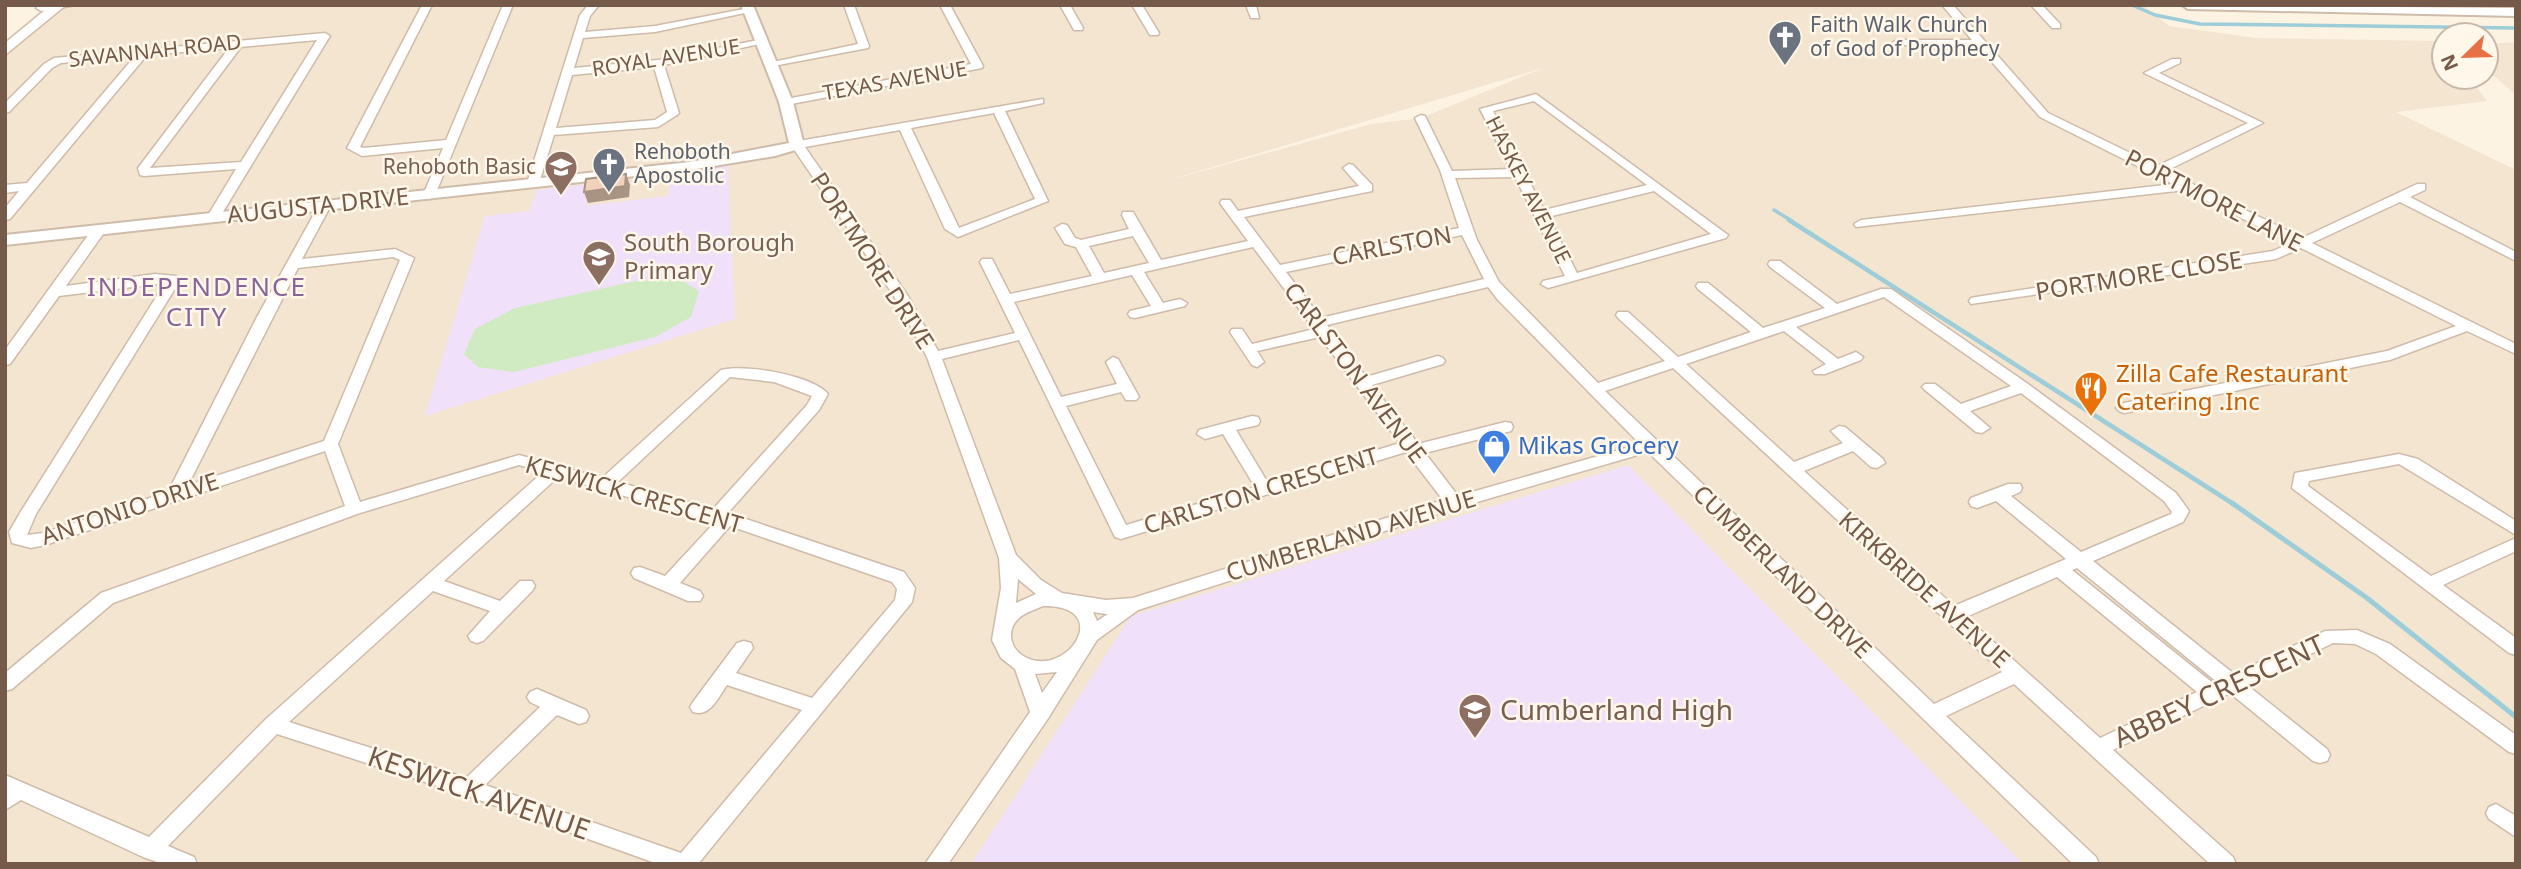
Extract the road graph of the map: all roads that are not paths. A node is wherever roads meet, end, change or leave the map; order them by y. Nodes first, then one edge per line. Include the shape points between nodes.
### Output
1 (427, 5) edge
2 (508, 5) edge
3 (594, 5) edge
4 (849, 5) edge
5 (945, 5) edge
6 (1065, 5) edge
7 (1137, 5) edge
8 (1251, 5) edge
9 (1947, 5) edge
10 (2036, 5) edge
11 (2188, 5) edge
12 (54, 6) edge
13 (2318, 7) edge
14 (748, 8) edge
15 (2516, 12) edge
16 (1255, 16) dead end
17 (2056, 26) dead end
18 (1078, 28) dead end
19 (1154, 33) dead end
20 (581, 35) junction
21 (5, 39) edge
22 (763, 42) junction
23 (238, 43) junction
24 (1898, 43) dead end
25 (1981, 43) junction
26 (5, 51) edge
27 (145, 51) junction
28 (2176, 61) dead end
29 (658, 63) junction
30 (772, 65) junction
31 (570, 72) junction
32 (1039, 101) dead end
33 (786, 102) junction
34 (999, 108) junction
35 (5, 110) edge
36 (1421, 118) dead end
37 (904, 125) junction
38 (550, 132) junction
39 (452, 143) junction
40 (797, 145) junction
41 (244, 164) junction
42 (1349, 168) dead end
43 (2158, 171) junction
44 (1518, 173) junction
45 (1448, 176) junction
46 (533, 183) junction
47 (30, 186) junction
48 (2187, 186) junction
49 (1656, 187) junction
50 (2421, 187) dead end
51 (5, 189) edge
52 (429, 195) junction
53 (2401, 197) junction
54 (1226, 203) dead end
55 (326, 205) junction
56 (1128, 215) dead end
57 (1236, 215) junction
58 (1540, 215) junction
59 (5, 216) edge
60 (213, 217) junction
61 (1861, 224) dead end
62 (1062, 228) dead end
63 (99, 230) junction
64 (1137, 231) junction
65 (1465, 231) junction
66 (5, 240) edge
67 (1255, 243) junction
68 (1081, 244) junction
69 (2302, 246) junction
70 (2516, 257) edge
71 (987, 262) dead end
72 (294, 264) junction
73 (1775, 264) dead end
74 (1157, 265) junction
75 (1136, 270) junction
76 (1278, 270) junction
77 (1100, 278) junction
78 (1573, 278) junction
79 (1490, 282) junction
80 (1548, 284) dead end
81 (1703, 286) dead end
82 (55, 292) junction
83 (1004, 300) junction
84 (1976, 301) dead end
85 (1180, 303) dead end
86 (1159, 307) junction
87 (1835, 309) junction
88 (1135, 314) dead end
89 (1623, 315) dead end
90 (1786, 326) junction
91 (2468, 326) junction
92 (1322, 327) junction
93 (1237, 332) dead end
94 (1759, 332) junction
95 (1023, 335) junction
96 (1248, 349) junction
97 (2516, 350) edge
98 (934, 357) junction
99 (1856, 357) dead end
100 (5, 361) edge
101 (1438, 361) dead end
102 (1113, 362) dead end
103 (1257, 362) dead end
104 (1675, 362) junction
105 (1837, 365) junction
106 (1820, 371) dead end
107 (1364, 382) junction
108 (1930, 387) dead end
109 (2024, 387) junction
110 (1596, 389) junction
111 (1058, 403) junction
112 (2124, 408) dead end
113 (1961, 409) junction
114 (1252, 421) dead end
115 (1505, 427) dead end
116 (1227, 428) junction
117 (1982, 428) dead end
118 (1839, 431) dead end
119 (1205, 434) dead end
120 (330, 444) junction
121 (1854, 445) junction
122 (1651, 446) junction
123 (1411, 448) junction
124 (1877, 463) dead end
125 (1792, 469) junction
126 (555, 470) junction
127 (605, 485) junction
128 (1264, 489) junction
129 (175, 495) junction
130 (1977, 502) dead end
131 (1454, 503) junction
132 (354, 509) junction
133 (721, 518) junction
134 (2516, 529) edge
135 (2516, 544) edge
136 (1008, 558) junction
137 (2077, 559) junction
138 (2057, 568) junction
139 (640, 573) dead end
140 (431, 583) junction
141 (2431, 583) junction
142 (667, 585) junction
143 (526, 586) dead end
144 (694, 596) dead end
145 (1065, 601) junction
146 (1133, 605) junction
147 (503, 609) junction
148 (1952, 615) junction
149 (1003, 624) junction
150 (477, 636) dead end
151 (1087, 642) junction
152 (744, 648) dead end
153 (2516, 648) edge
154 (1023, 666) junction
155 (2017, 674) junction
156 (724, 676) junction
157 (2231, 681) junction
158 (5, 684) edge
159 (2211, 692) junction
160 (814, 706) junction
161 (700, 707) dead end
162 (1040, 714) junction
163 (1931, 714) junction
164 (579, 716) dead end
165 (273, 725) junction
166 (2516, 746) edge
167 (2098, 748) junction
168 (2320, 755) dead end
169 (469, 788) junction
170 (10, 791) edge
171 (2496, 813) dead end
172 (2516, 828) edge
173 (150, 850) junction
174 (186, 864) edge
175 (685, 864) edge
176 (936, 864) edge
177 (2088, 864) edge
178 (2225, 864) edge

1 - 39 street via 353,148
2 - 39 street
3 - 20 street via 587,10
4 - 30 street via 864,46
5 - 33 street, TEXAS AVENUE via 978,66
6 - 18 street
7 - 19 street
8 - 16 street
9 - 25 street, PORTMORE LANE
10 - 17 street
11 - 13 street
12 - 21 main road
12 - 26 main road
13 - 15 street
14 - 20 street via 655,29
14 - 22 street, PORTMORE DRIVE
20 - 31 street
22 - 29 street, ROYAL AVENUE
22 - 30 street, PORTMORE DRIVE
23 - 27 street, SAVANNAH ROAD
23 - 41 street, SAVANNAH ROAD via 325,36 326,40
23 - 41 street via 144,172
24 - 25 street
25 - 43 street, PORTMORE LANE via 2044,115
27 - 35 street, SAVANNAH ROAD via 54,61
27 - 47 street
28 - 43 street via 2150,73 2258,124
29 - 31 street, ROYAL AVENUE
29 - 38 street via 673,113 669,118 658,123
30 - 33 street, PORTMORE DRIVE
31 - 38 street
32 - 34 street
33 - 40 street, PORTMORE DRIVE
34 - 37 street
34 - 37 street via 1042,201 958,233 952,229
36 - 45 street, CUMBERLAND DRIVE
37 - 40 street
38 - 46 street
39 - 52 street
40 - 46 street, AUGUSTA DRIVE via 690,166
40 - 98 street, PORTMORE DRIVE via 901,296
41 - 60 street
42 - 57 street via 1368,188
43 - 48 street, PORTMORE LANE
44 - 45 street
44 - 49 street, HASKEY AVENUE via 1486,109 1536,97
44 - 58 street, HASKEY AVENUE
45 - 65 street, CUMBERLAND DRIVE
46 - 52 street, AUGUSTA DRIVE
47 - 51 street
47 - 59 street
48 - 61 street
48 - 69 street, PORTMORE LANE
49 - 58 street
49 - 78 street via 1721,236
50 - 53 street, PORTMORE CLOSE
52 - 55 street, AUGUSTA DRIVE
53 - 69 street, PORTMORE CLOSE
53 - 70 street
54 - 57 street, CARLSTON AVENUE
55 - 60 street, AUGUSTA DRIVE
55 - 72 street
56 - 64 street
57 - 67 street, CARLSTON AVENUE
58 - 78 street, HASKEY AVENUE
60 - 63 street, AUGUSTA DRIVE
62 - 68 street via 1070,241
63 - 66 street, AUGUSTA DRIVE
63 - 82 street
64 - 68 street
64 - 74 street
65 - 76 street, CARLSTON
65 - 79 street, CUMBERLAND DRIVE
67 - 74 street
67 - 76 street, CARLSTON AVENUE
68 - 77 street
69 - 84 street, PORTMORE CLOSE via 2276,255
69 - 91 street, PORTMORE LANE
71 - 83 street, CARLSTON CRESCENT
72 - 120 street via 396,253 407,258
72 - 129 street
73 - 87 street
74 - 75 street
75 - 77 street
75 - 86 street
76 - 92 street, CARLSTON AVENUE
77 - 83 street
78 - 80 street
79 - 92 street
79 - 110 street, CUMBERLAND DRIVE
81 - 94 street
82 - 100 street
82 - 129 street, ANTONIO DRIVE via 171,279 171,286 22,523 18,539 45,539
83 - 95 street, CARLSTON CRESCENT
85 - 86 street
86 - 88 street
87 - 90 street
87 - 109 street via 1886,292
89 - 104 street, KIRKBRIDE AVENUE
90 - 94 street
90 - 105 street
91 - 97 street, PORTMORE LANE
91 - 112 street via 2390,355
92 - 96 street
92 - 107 street, CARLSTON AVENUE
93 - 96 street
94 - 104 street
95 - 98 street
95 - 111 street, CARLSTON CRESCENT
96 - 103 street
98 - 136 street, PORTMORE DRIVE
99 - 105 street
101 - 107 street
102 - 111 street via 1129,391
104 - 110 street
104 - 125 street, KIRKBRIDE AVENUE
105 - 106 street
107 - 123 street, CARLSTON AVENUE
108 - 113 street
109 - 113 street
109 - 137 street via 2170,497 2182,511 2177,518
110 - 122 street, CUMBERLAND DRIVE
111 - 128 street, CARLSTON CRESCENT via 1121,533
113 - 117 street
114 - 116 street
115 - 123 street, CARLSTON CRESCENT
116 - 119 street
116 - 128 street
118 - 121 street
120 - 129 street, ANTONIO DRIVE
120 - 132 street
121 - 124 street
121 - 125 street
122 - 131 street, CUMBERLAND AVENUE
122 - 163 street, CUMBERLAND DRIVE
123 - 128 street, CARLSTON CRESCENT
123 - 131 street, CARLSTON AVENUE
125 - 148 street, KIRKBRIDE AVENUE
126 - 127 street, KESWICK CRESCENT
126 - 132 street, KESWICK CRESCENT via 519,460
126 - 140 street
127 - 133 street, KESWICK CRESCENT
127 - 133 street via 726,373 742,371 820,394
130 - 137 street via 2006,491
131 - 146 street, CUMBERLAND AVENUE
132 - 158 street, KESWICK CRESCENT via 107,598
133 - 142 street
133 - 160 street, KESWICK CRESCENT via 898,577 906,588 903,602
134 - 141 street via 2399,459 2301,477 2300,488
135 - 141 street
136 - 145 street, PORTMORE DRIVE via 1035,585
136 - 149 street, PORTMORE DRIVE via 1010,588
137 - 138 street
137 - 157 street
138 - 148 street
138 - 159 street
139 - 142 street
140 - 147 street
140 - 165 street
141 - 153 street
142 - 144 street
143 - 147 street
145 - 146 street, CUMBERLAND AVENUE via 1106,607
145 - 149 street via 1025,604
145 - 151 street via 1084,612 1090,623
146 - 151 street, CUMBERLAND AVENUE
147 - 150 street
148 - 155 street, KIRKBRIDE AVENUE
149 - 154 street via 1002,648
151 - 154 street via 1072,659 1057,666
151 - 162 street, CUMBERLAND AVENUE
152 - 156 street
154 - 162 street
155 - 163 street
155 - 167 street, KIRKBRIDE AVENUE
156 - 160 street
156 - 161 street
157 - 159 street, ABBEY CRESCENT
157 - 166 street, ABBEY CRESCENT via 2331,636 2357,637 2383,649
157 - 168 street
159 - 167 street, ABBEY CRESCENT
160 - 175 street, KESWICK CRESCENT
162 - 176 street, CUMBERLAND AVENUE
163 - 177 street, CUMBERLAND DRIVE
164 - 169 street via 546,701
165 - 169 street, KESWICK AVENUE
165 - 173 street
167 - 178 street, KIRKBRIDE AVENUE
169 - 175 street, KESWICK AVENUE
170 - 173 street
171 - 172 street
173 - 174 street

